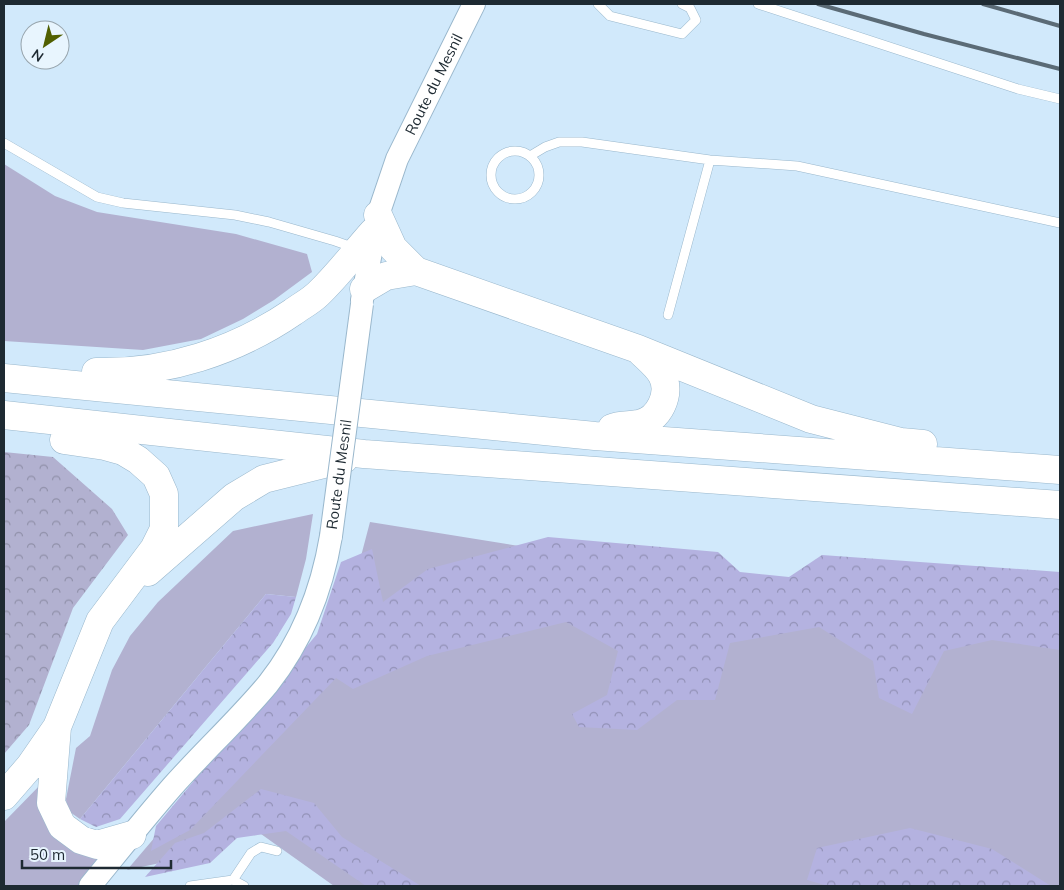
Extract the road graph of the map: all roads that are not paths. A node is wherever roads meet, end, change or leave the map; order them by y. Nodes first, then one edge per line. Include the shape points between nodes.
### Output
1 (474, 4) edge
2 (598, 4) edge
3 (682, 4) edge
4 (758, 4) edge
5 (1060, 99) edge
6 (4, 143) edge
7 (530, 156) junction
8 (710, 160) junction
9 (1060, 223) edge
10 (369, 232) junction
11 (416, 271) junction
12 (363, 297) junction
13 (668, 315) dead end
14 (638, 349) junction
15 (6, 378) edge
16 (4, 415) edge
17 (32, 418) junction
18 (595, 436) junction
19 (364, 454) junction
20 (1060, 466) edge
21 (1060, 470) edge
22 (1060, 505) edge
23 (117, 599) junction
24 (57, 727) junction
25 (4, 796) edge
26 (132, 835) junction
27 (277, 850) dead end
28 (233, 880) junction
29 (90, 886) edge
30 (190, 886) edge
31 (244, 886) edge

1 - 10 street, Route du Mesnil via 397,159
2 - 3 lane via 610,16 682,34 696,20 690,8
4 - 5 lane via 1018,89
6 - 10 lane via 97,197 123,203 234,215 335,241
7 - 7 lane via 514,151 499,156 490,170 490,179 498,193 520,199 533,191 539,177
7 - 8 lane via 559,142 582,142
8 - 9 lane via 797,166
8 - 13 lane
10 - 11 main road via 393,248
10 - 12 street, Route du Mesnil
10 - 15 main road via 317,296 240,342 193,360 129,372 30,367
11 - 12 main road via 386,276
11 - 14 main road
12 - 26 street, Route du Mesnil, bridge via 326,568 311,612 268,684 172,786
14 - 18 main road via 662,375 666,388 664,404 653,417 640,424 619,425
14 - 20 main road via 811,419 901,442 1046,457
15 - 18 main road
16 - 17 main road
17 - 19 main road
17 - 23 main road via 48,438 123,450 156,476 164,494 164,529 154,549
18 - 21 main road
19 - 22 main road
19 - 23 main road via 264,478 234,496
23 - 24 main road via 100,621
24 - 25 main road
24 - 26 main road via 51,803 62,826 81,840 97,845
26 - 29 street, Route du Mesnil
27 - 28 lane via 261,847 251,853
28 - 30 lane
28 - 31 lane

